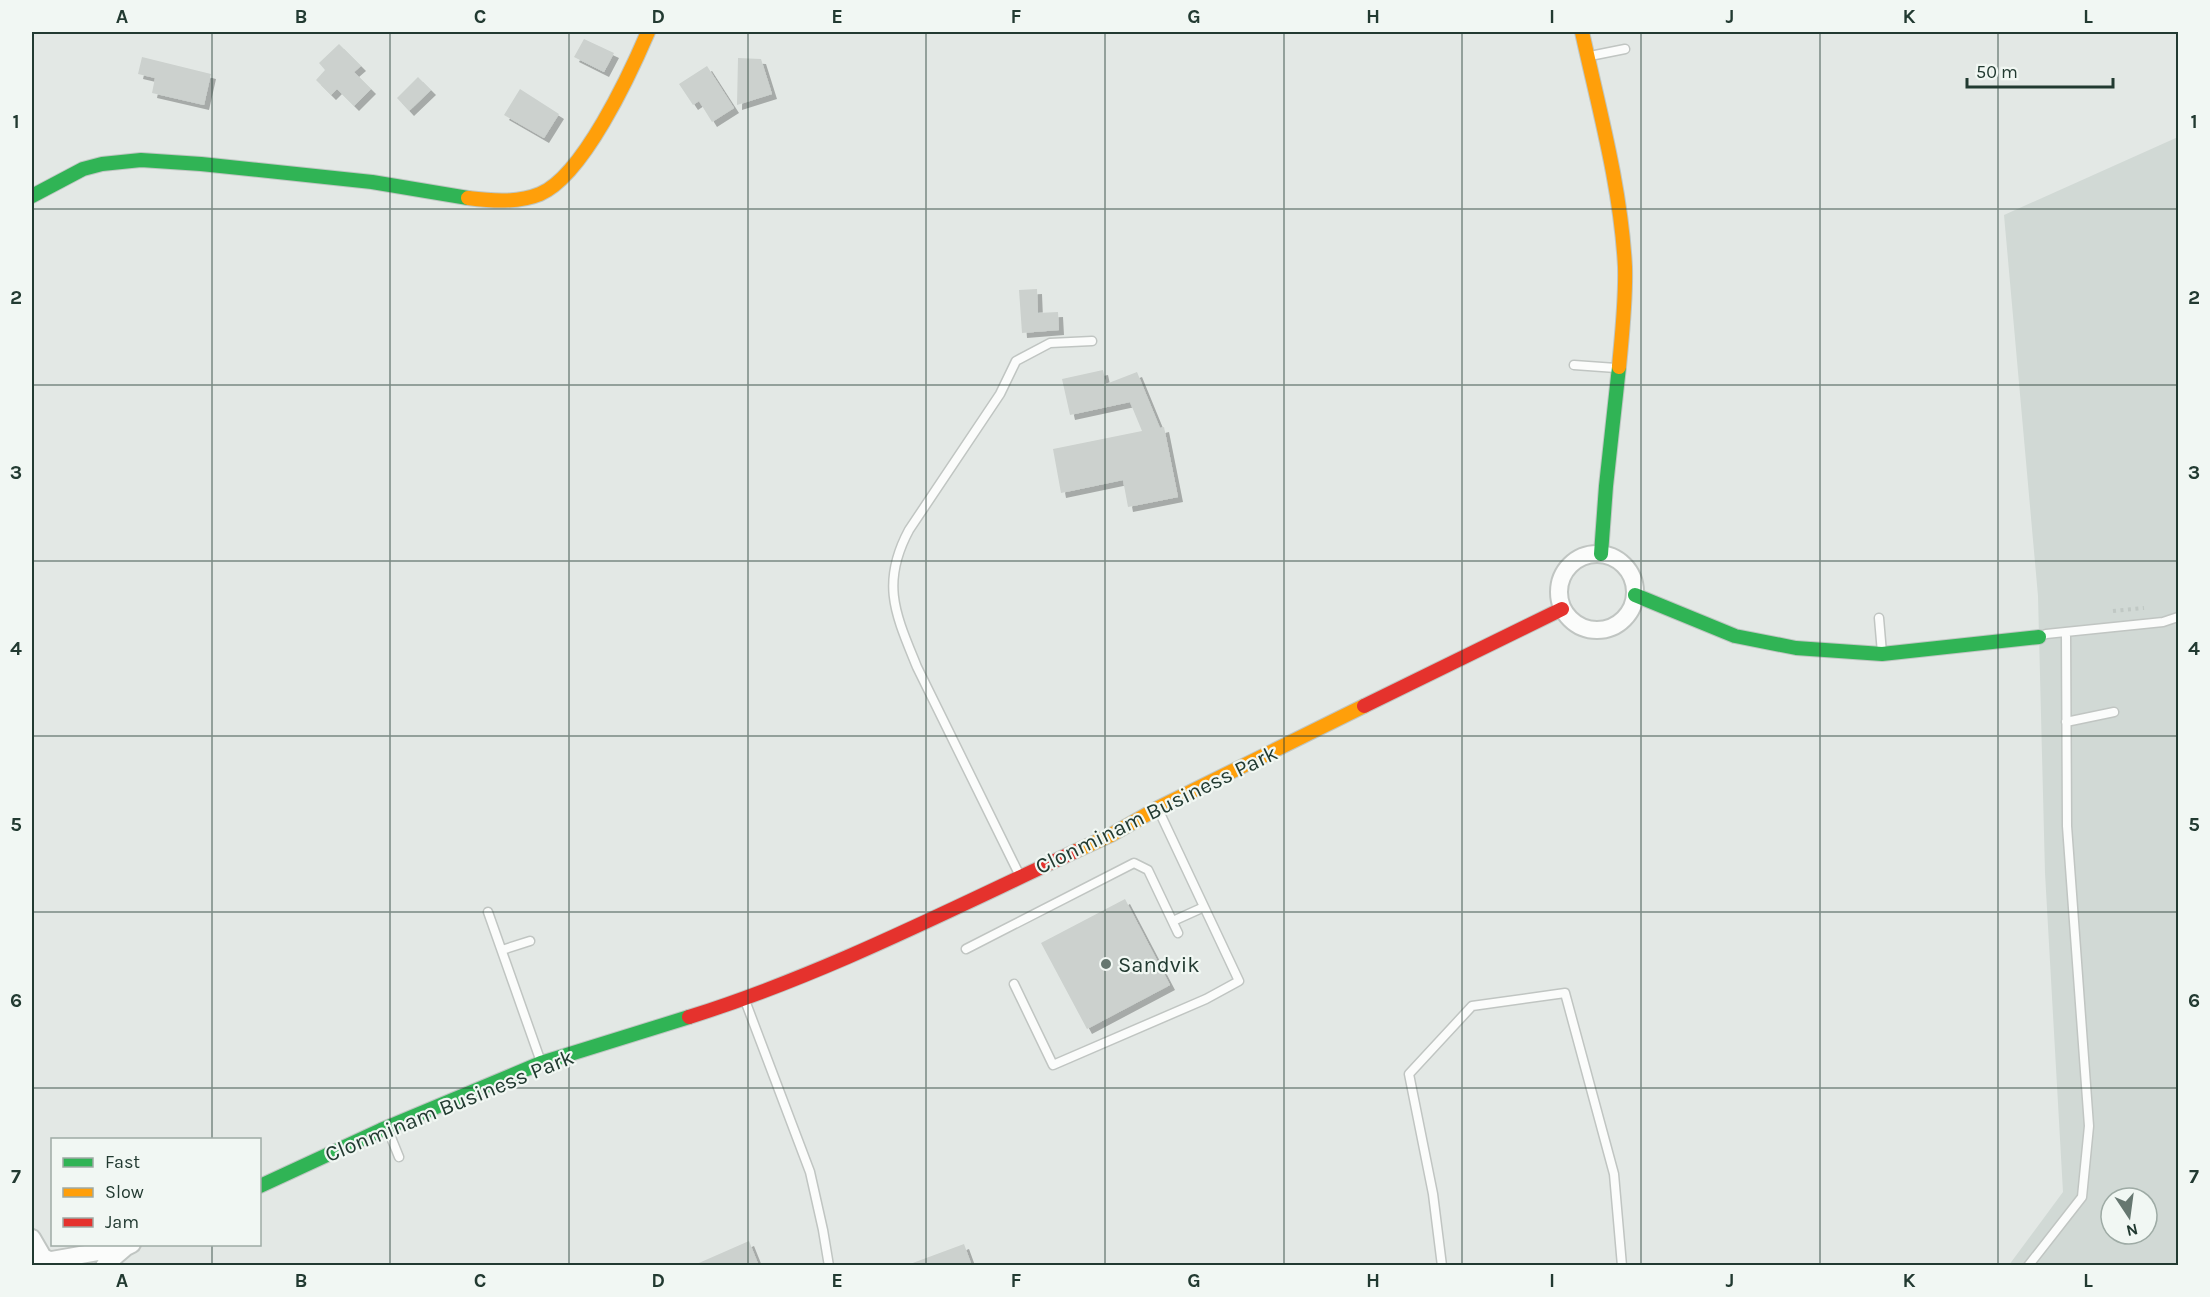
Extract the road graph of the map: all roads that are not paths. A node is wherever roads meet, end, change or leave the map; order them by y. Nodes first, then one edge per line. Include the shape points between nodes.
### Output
1 (648, 32) edge
2 (1582, 32) edge
3 (1625, 49) dead end
4 (1587, 56) junction
5 (32, 196) edge
6 (1092, 341) dead end
7 (1574, 365) dead end
8 (1618, 368) junction
9 (1601, 554) junction
10 (1635, 595) junction
11 (1562, 609) junction
12 (2178, 617) edge
13 (1879, 618) dead end
14 (2066, 633) junction
15 (2039, 637) joint
16 (1882, 654) junction
17 (2114, 712) dead end
18 (2066, 722) junction
19 (1158, 808) junction
20 (1020, 876) junction
21 (1204, 907) junction
22 (489, 912) dead end
23 (1173, 921) junction
24 (1178, 933) dead end
25 (530, 940) dead end
26 (966, 949) dead end
27 (502, 950) junction
28 (1014, 984) dead end
29 (744, 1000) junction
30 (541, 1063) junction
31 (387, 1128) junction
32 (399, 1157) dead end
33 (261, 1186) edge
34 (32, 1238) edge
35 (129, 1246) edge
36 (46, 1259) edge
37 (104, 1266) edge
38 (829, 1266) edge
39 (1442, 1266) edge
40 (1622, 1266) edge
41 (2028, 1266) edge

1 - 5 street via 625,84 595,134 560,182 542,194 490,201 382,184 130,160 99,164
2 - 4 street
3 - 4 lane
4 - 8 street via 1623,244 1625,281
6 - 20 lane via 1050,343 1016,362 1000,394 909,530 894,567 892,591 917,667
7 - 8 lane
8 - 9 street
9 - 10 street via 1613,558 1630,573
9 - 11 street via 1579,558 1562,575
10 - 11 street via 1625,618 1604,630 1579,626
10 - 16 street via 1735,636 1796,648
11 - 19 street, Clonminam Business Park
12 - 14 lane
13 - 16 lane
14 - 15 lane
14 - 18 lane
15 - 16 street
17 - 18 lane
18 - 41 lane via 2067,826 2089,1126 2082,1197
19 - 20 street, Clonminam Business Park
19 - 21 lane
20 - 29 street, Clonminam Business Park via 862,951
21 - 23 lane
21 - 28 lane via 1239,981 1053,1065
22 - 27 lane
23 - 24 lane
23 - 26 lane via 1148,870 1134,863
25 - 27 lane
27 - 30 lane
29 - 30 street, Clonminam Business Park
29 - 38 lane via 810,1172
30 - 31 street, Clonminam Business Park
31 - 32 lane
31 - 33 street, Clonminam Business Park
34 - 36 street
35 - 36 street
35 - 37 street
39 - 40 lane via 1433,1194 1409,1074 1472,1006 1565,993 1614,1174

